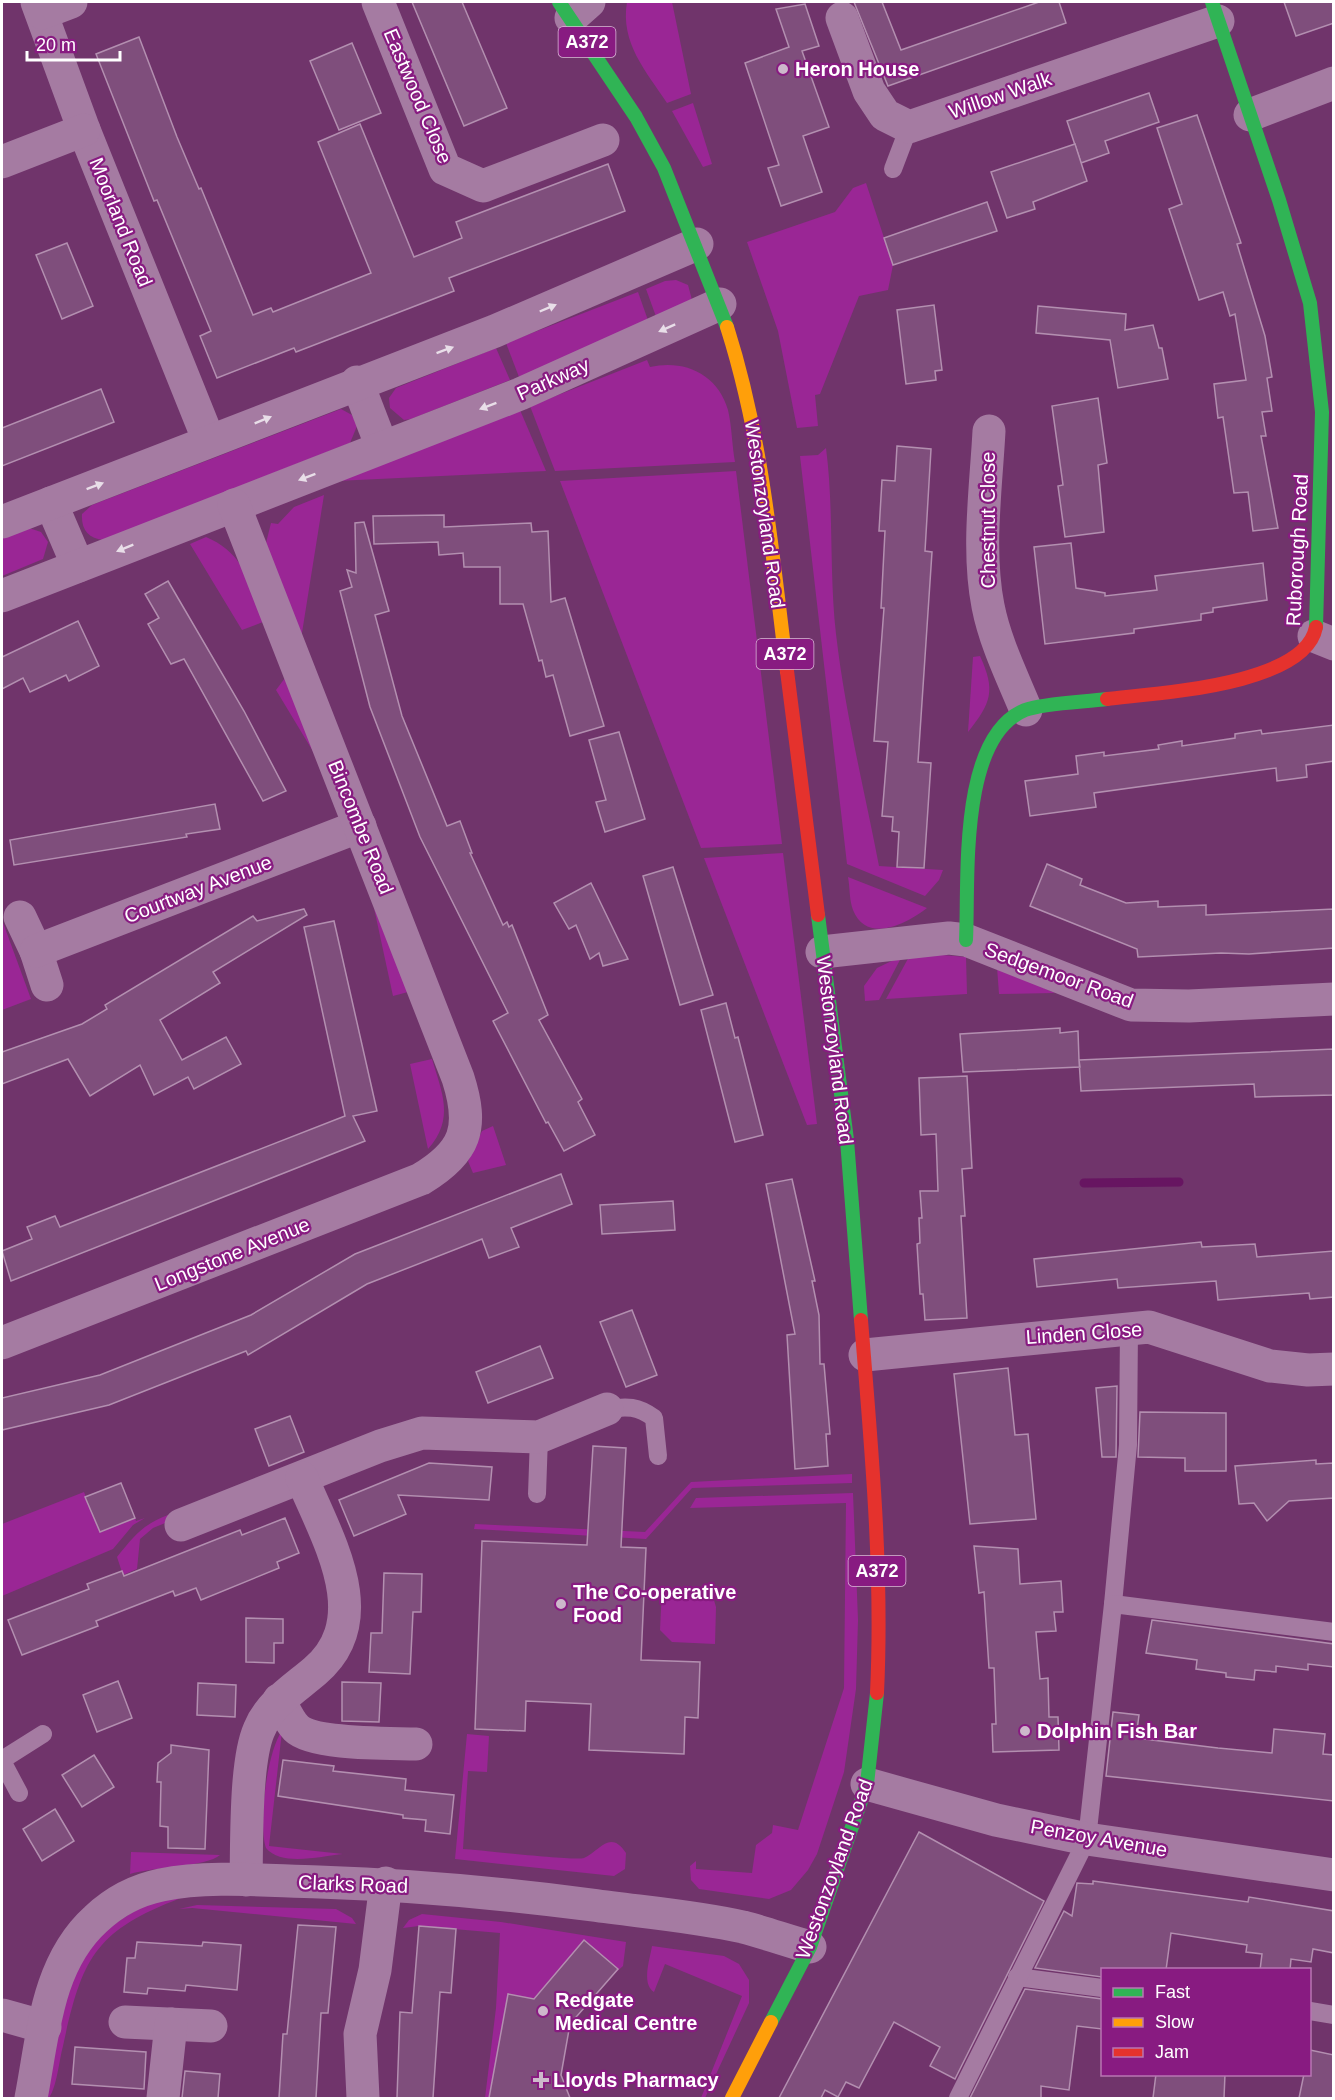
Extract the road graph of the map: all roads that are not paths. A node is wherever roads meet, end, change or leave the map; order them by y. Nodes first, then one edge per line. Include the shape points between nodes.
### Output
1 (378, 2) edge
2 (50, 5) edge
3 (573, 7) edge
4 (1215, 11) edge
5 (842, 18) dead end
6 (1334, 83) edge
7 (1250, 115) junction
8 (909, 127) junction
9 (84, 130) junction
10 (603, 140) dead end
11 (2, 162) edge
12 (893, 169) dead end
13 (697, 244) junction
14 (720, 304) junction
15 (357, 382) junction
16 (989, 431) dead end
17 (209, 441) junction
18 (382, 447) junction
19 (51, 503) junction
20 (234, 505) junction
21 (2, 522) edge
22 (78, 566) junction
23 (2, 596) edge
24 (1324, 640) edge
25 (1026, 710) junction
26 (360, 826) junction
27 (20, 916) dead end
28 (966, 940) junction
29 (36, 951) junction
30 (822, 952) junction
31 (47, 985) dead end
32 (1334, 999) edge
33 (456, 1152) joint
34 (1129, 1327) junction
35 (2, 1343) edge
36 (865, 1355) junction
37 (1334, 1369) edge
38 (607, 1408) joint
39 (538, 1437) junction
40 (658, 1456) dead end
41 (302, 1478) junction
42 (537, 1494) dead end
43 (181, 1526) dead end
44 (1113, 1604) junction
45 (1334, 1632) edge
46 (279, 1700) junction
47 (43, 1734) dead end
48 (416, 1744) dead end
49 (2, 1761) edge
50 (867, 1784) junction
51 (20, 1793) dead end
52 (1087, 1839) junction
53 (1334, 1875) edge
54 (246, 1880) junction
55 (386, 1883) junction
56 (810, 1947) junction
57 (1017, 1977) junction
58 (1101, 1988) edge
59 (1311, 2011) edge
60 (2, 2015) edge
61 (1334, 2015) edge
62 (125, 2022) dead end
63 (171, 2024) junction
64 (45, 2026) junction
65 (211, 2026) dead end
66 (31, 2098) edge
67 (163, 2098) edge
68 (363, 2098) edge
69 (732, 2098) edge
70 (958, 2098) edge

1 - 10 street, Eastwood Close via 445,169 483,186
2 - 9 street, Moorland Road
3 - 13 main road, Westonzoyland Road / A372 via 648,136
4 - 7 main road, Ruborough Road
4 - 8 street, Willow Walk
5 - 8 street via 869,91 885,114
6 - 7 street
7 - 24 main road, Ruborough Road via 1310,303 1322,412 1318,613
8 - 12 lane
9 - 11 street
9 - 17 street, Moorland Road
13 - 14 main road, Westonzoyland Road / A372
15 -> 13 street via 495,331
14 -> 18 street, Parkway via 520,394
14 - 30 main road, Westonzoyland Road / A372 via 746,386 761,465
17 -> 15 street
15 - 18 street
16 - 25 street, Chestnut Close via 984,531 988,607
19 -> 17 street
18 -> 20 street, Parkway
19 - 21 street
19 - 22 street
20 -> 22 street, Parkway
20 - 26 street, Bincombe Road
22 - 23 street, Parkway
24 - 25 main road, Ruborough Road via 1305,647 1273,670 1235,682
25 - 28 main road, Ruborough Road via 1001,729 983,759 975,798
26 - 29 street, Courtway Avenue
26 - 33 street, Bincombe Road via 465,1100 466,1118
27 - 29 street
28 - 30 street, Sedgemoor Road via 933,939
28 - 32 street, Sedgemoor Road via 1131,1005
29 - 31 street
30 - 36 main road, Westonzoyland Road / A372 via 847,1140
33 - 35 street, Longstone Avenue via 421,1179
34 - 36 street, Linden Close
34 - 37 street, Linden Close via 1169,1332 1270,1366
34 - 44 lane via 1128,1445
36 - 50 main road, Westonzoyland Road / A372 via 880,1637 876,1719
38 - 39 street
38 - 40 lane via 640,1408 654,1418
39 - 41 street via 422,1433
39 - 42 lane
41 - 43 street
41 - 46 street via 341,1574 345,1607 329,1656
44 - 45 lane
44 - 52 lane
46 - 48 street via 292,1723 304,1733 354,1742
46 - 54 street via 258,1731 255,1746
47 - 49 lane
49 - 51 lane
50 - 52 street, Penzoy Avenue via 996,1820
50 - 56 main road, Westonzoyland Road / A372
52 - 53 street, Penzoy Avenue
52 - 57 lane
54 - 55 street, Clarks Road
54 - 64 street, Clarks Road via 163,1885 142,1890 112,1906 96,1918 71,1948 55,1979
55 - 56 street, Clarks Road via 653,1913 742,1927
55 - 68 street via 375,1970 360,2034
56 - 69 main road, Westonzoyland Road / A372
57 - 58 lane
57 - 70 lane
59 - 61 lane
60 - 64 street
62 - 63 street
63 - 65 street
63 - 67 street
64 - 66 street, Clarks Road

